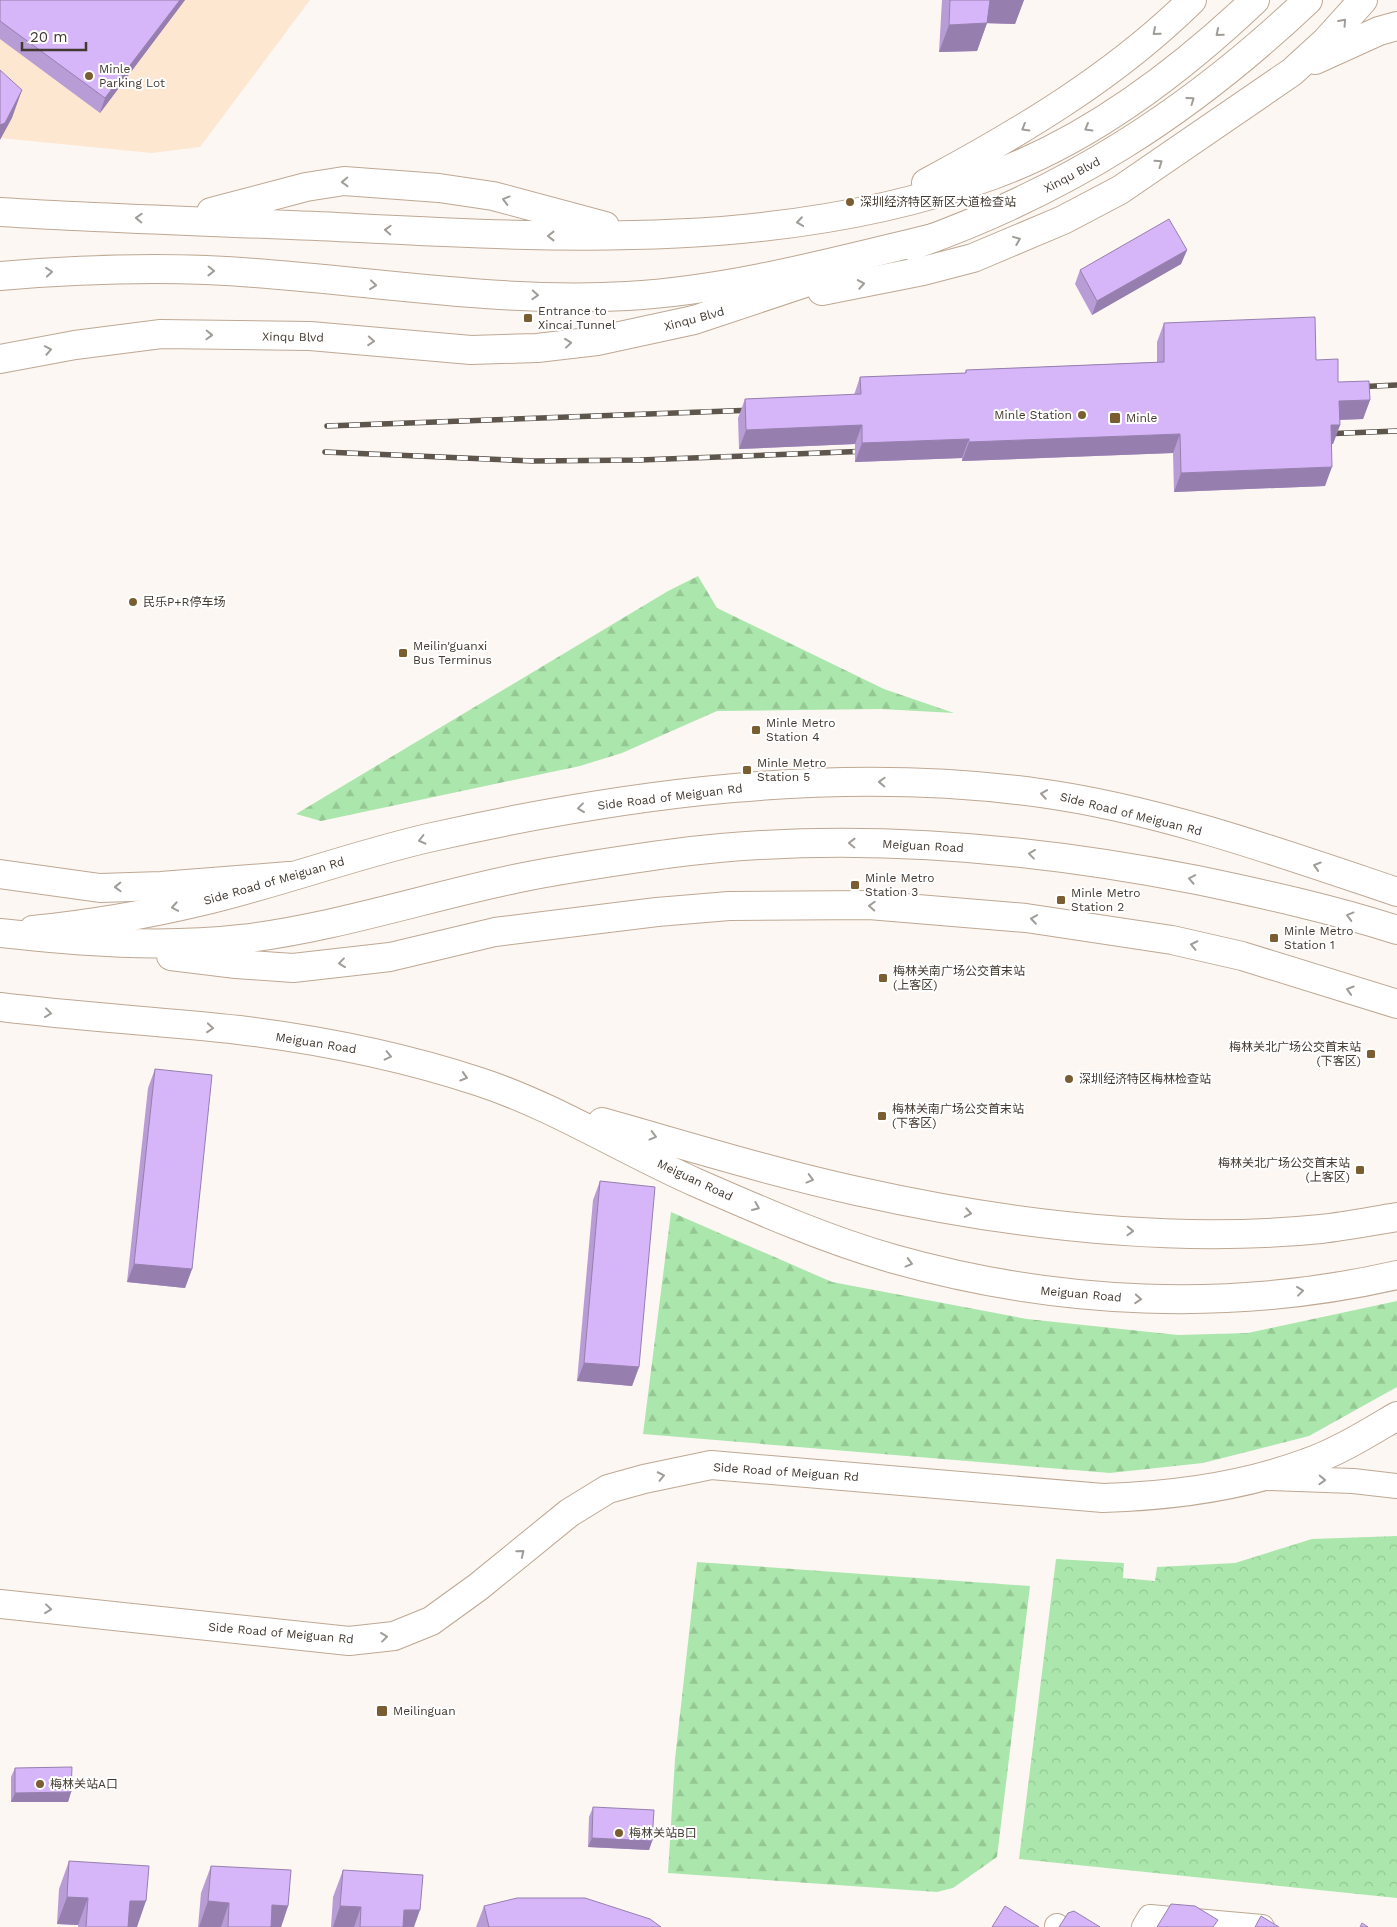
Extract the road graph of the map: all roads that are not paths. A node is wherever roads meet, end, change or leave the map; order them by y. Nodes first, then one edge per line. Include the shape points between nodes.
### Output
1 (1192, 0) edge
2 (1255, 0) edge
3 (1308, 0) edge
4 (1363, 0) edge
5 (1397, 26) edge
6 (1292, 72) junction
7 (0, 212) edge
8 (848, 215) junction
9 (166, 219) junction
10 (638, 234) junction
11 (933, 238) junction
12 (0, 276) edge
13 (744, 305) junction
14 (0, 359) edge
15 (0, 874) edge
16 (289, 876) junction
17 (1397, 892) edge
18 (1397, 930) edge
19 (1, 934) edge
20 (65, 940) junction
21 (1397, 1004) edge
22 (0, 1007) edge
23 (538, 1104) junction
24 (1397, 1217) edge
25 (1397, 1275) edge
26 (1397, 1416) edge
27 (1256, 1478) junction
28 (1397, 1486) edge
29 (0, 1604) edge
30 (1144, 1927) edge
31 (1262, 1927) edge

1 -> 8 main road via 1113,69 1041,118 919,187
2 -> 8 main road via 1177,68 1112,114 1051,149 993,175
11 -> 3 main road, Xinqu Blvd via 994,215 1123,147 1192,99
6 -> 4 main road
5 - 6 main road via 1351,42
13 -> 6 main road via 923,271 973,258 1020,239 1120,190
9 -> 7 main road
8 -> 10 main road via 786,224
10 -> 9 main road via 536,235
10 -> 9 main road via 493,196 439,188 344,181 306,187 222,210
12 -> 11 main road via 68,270 253,272 452,291 628,296 762,277
11 - 13 main road, Xinqu Blvd
14 -> 13 main road, Xinqu Blvd via 161,334 310,336 471,350 537,348 639,333
16 -> 15 main road via 100,888
17 -> 16 main road, Side Road of Meiguan Rd via 1211,833 1094,802 1016,790 872,781 720,790 569,809 427,839
16 -> 19 main road, Side Road of Meiguan Rd via 200,902 82,925
18 -> 20 main road, Meiguan Road via 1305,904 1122,865 1007,851 810,842 667,854 521,878 243,939 182,944
19 - 20 main road, Meiguan Road
21 -> 20 main road via 1242,956 1172,940 1026,918 869,906 729,906 657,912 494,932 390,957 293,968 226,963
22 -> 23 main road, Meiguan Road via 238,1030 369,1051 485,1083
23 -> 24 main road via 856,1191 991,1216 1124,1231 1245,1233 1322,1229
23 -> 25 main road, Meiguan Road via 694,1181 831,1238 890,1258 1020,1288 1146,1300 1258,1296
26 - 27 main road, Side Road of Meiguan Rd via 1306,1463
27 -> 28 street
29 -> 27 main road, Side Road of Meiguan Rd via 350,1641 394,1636 431,1621 569,1513 608,1489 711,1465 1103,1498 1160,1496
30 - 31 street via 1150,1917

